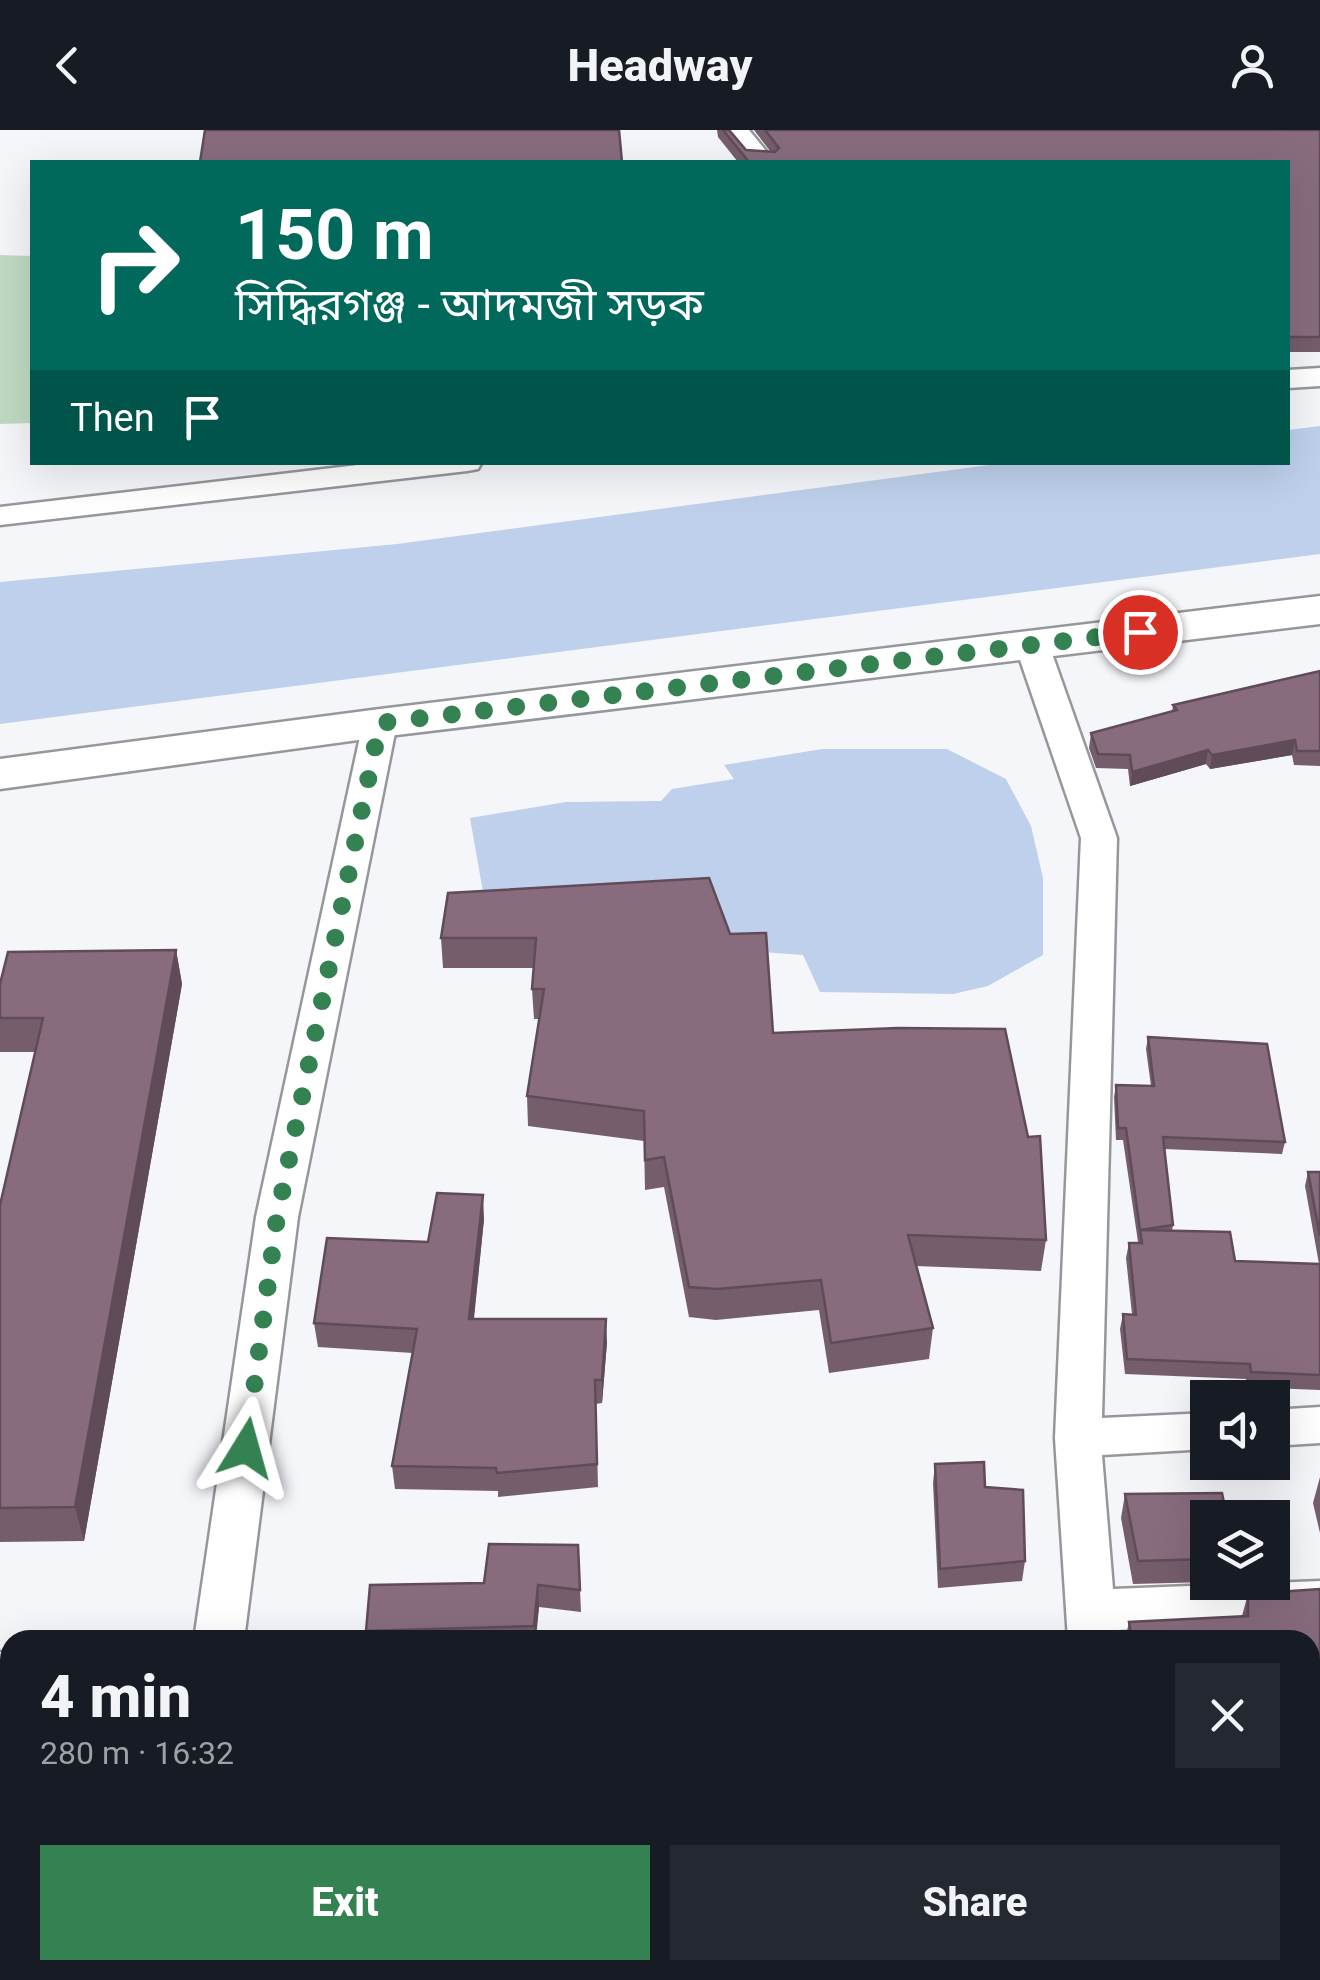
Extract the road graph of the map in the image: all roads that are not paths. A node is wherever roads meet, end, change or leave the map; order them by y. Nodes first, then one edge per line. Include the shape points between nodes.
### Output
1 (736, 130) edge
2 (760, 160) edge
3 (1320, 377) edge
4 (1290, 379) edge
5 (441, 465) edge
6 (0, 516) edge
7 (1320, 610) edge
8 (1032, 645) junction
9 (380, 723) junction
10 (0, 774) edge
11 (1320, 1425) edge
12 (1290, 1427) edge
13 (1190, 1432) edge
14 (1078, 1438) junction
15 (1320, 1601) edge
16 (1091, 1626) edge
17 (221, 1630) edge

1 - 2 street
3 - 4 street
5 - 6 street
7 - 8 main road
8 - 9 main road
8 - 14 street via 1099,838
9 - 10 main road
9 - 17 street via 277,1217
11 - 12 street
13 - 14 street
14 - 16 street
15 - 16 street

